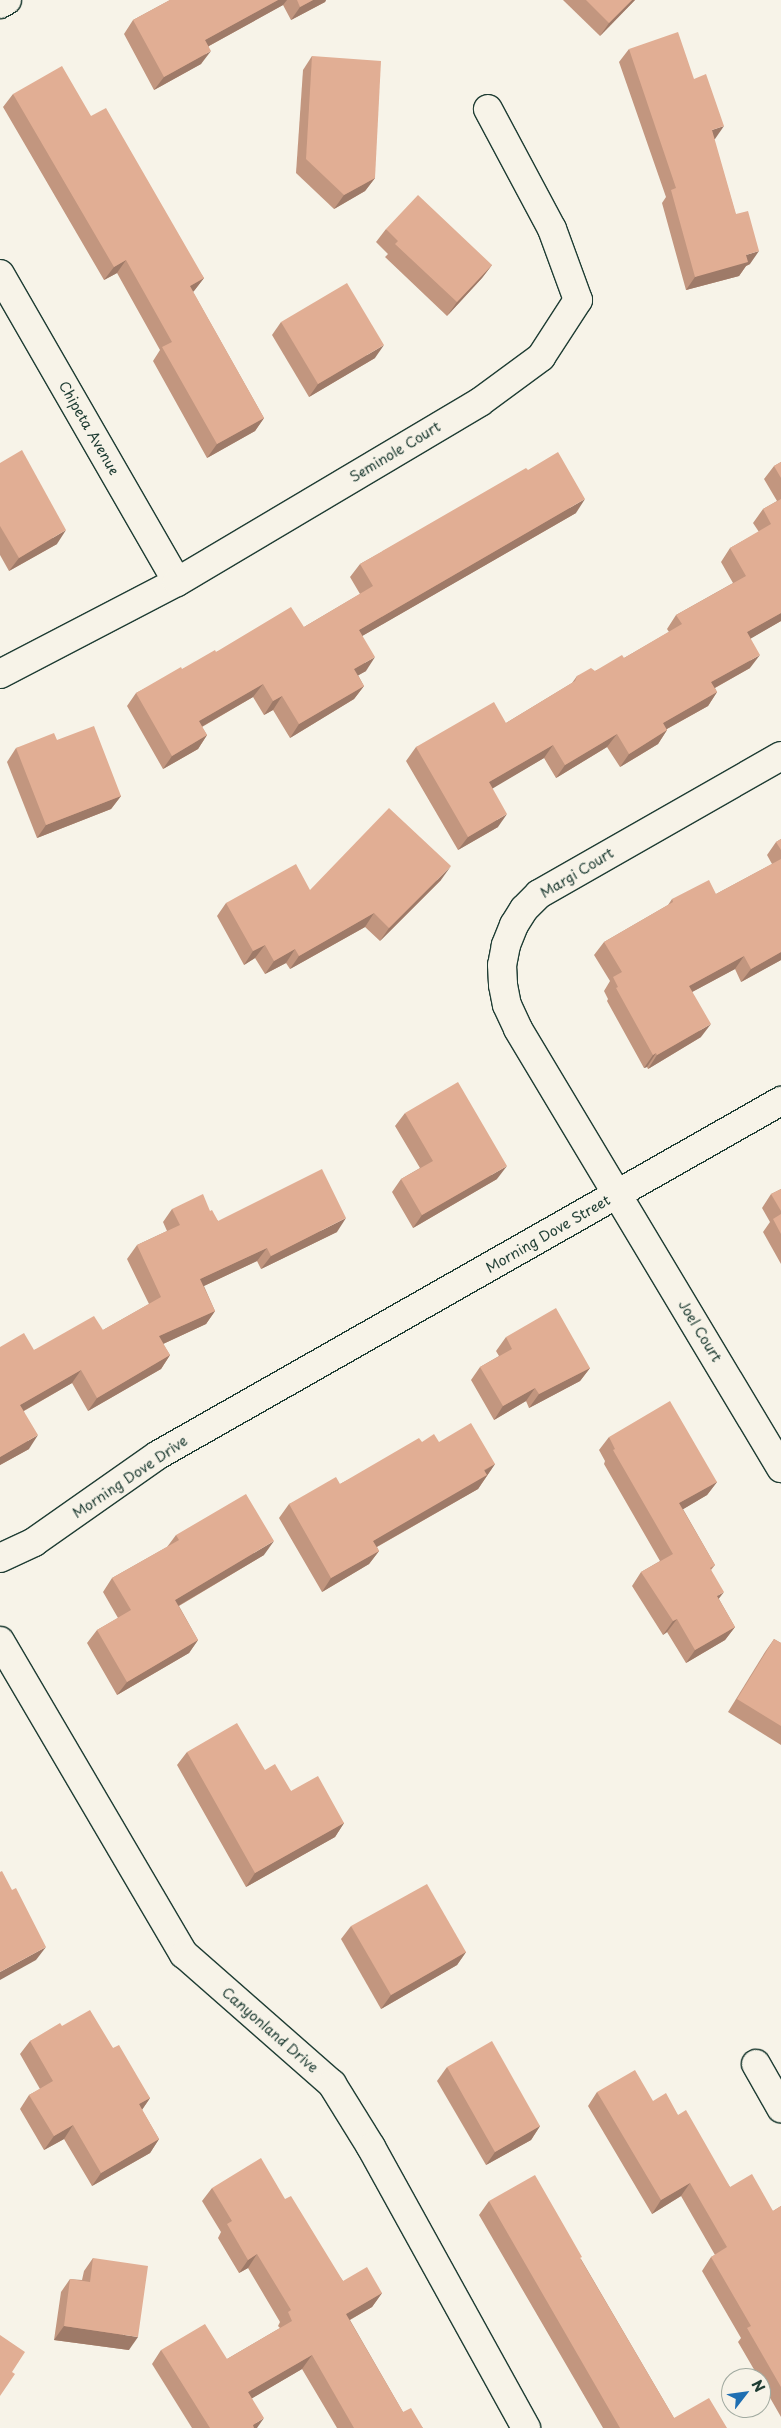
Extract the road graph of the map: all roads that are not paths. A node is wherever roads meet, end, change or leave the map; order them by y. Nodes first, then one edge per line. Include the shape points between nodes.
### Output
1 (6, 0) edge
2 (0, 4) edge
3 (488, 109) dead end
4 (0, 274) edge
5 (177, 582) junction
6 (0, 674) edge
7 (781, 756) edge
8 (781, 1101) edge
9 (617, 1194) junction
10 (314, 1368) joint
11 (781, 1468) edge
12 (0, 1558) edge
13 (0, 1641) edge
14 (756, 2064) dead end
15 (781, 2108) edge
16 (526, 2428) edge

1 - 2 street
3 - 5 street, Seminole Court via 552,229 578,300 557,333 540,357 480,402
4 - 5 street, Chipeta Avenue
5 - 6 street, Seminole Court
7 - 9 street, Margi Court via 539,894 524,909 506,945 502,964 507,1005 518,1029
8 - 9 street, Morning Dove Street
9 - 10 street, Morning Dove Street
9 - 11 street, Joel Court
10 - 12 street, Morning Dove Drive via 158,1455 34,1542
13 - 16 street, Canyonland Drive via 184,1954 332,2084 376,2155
14 - 15 street

